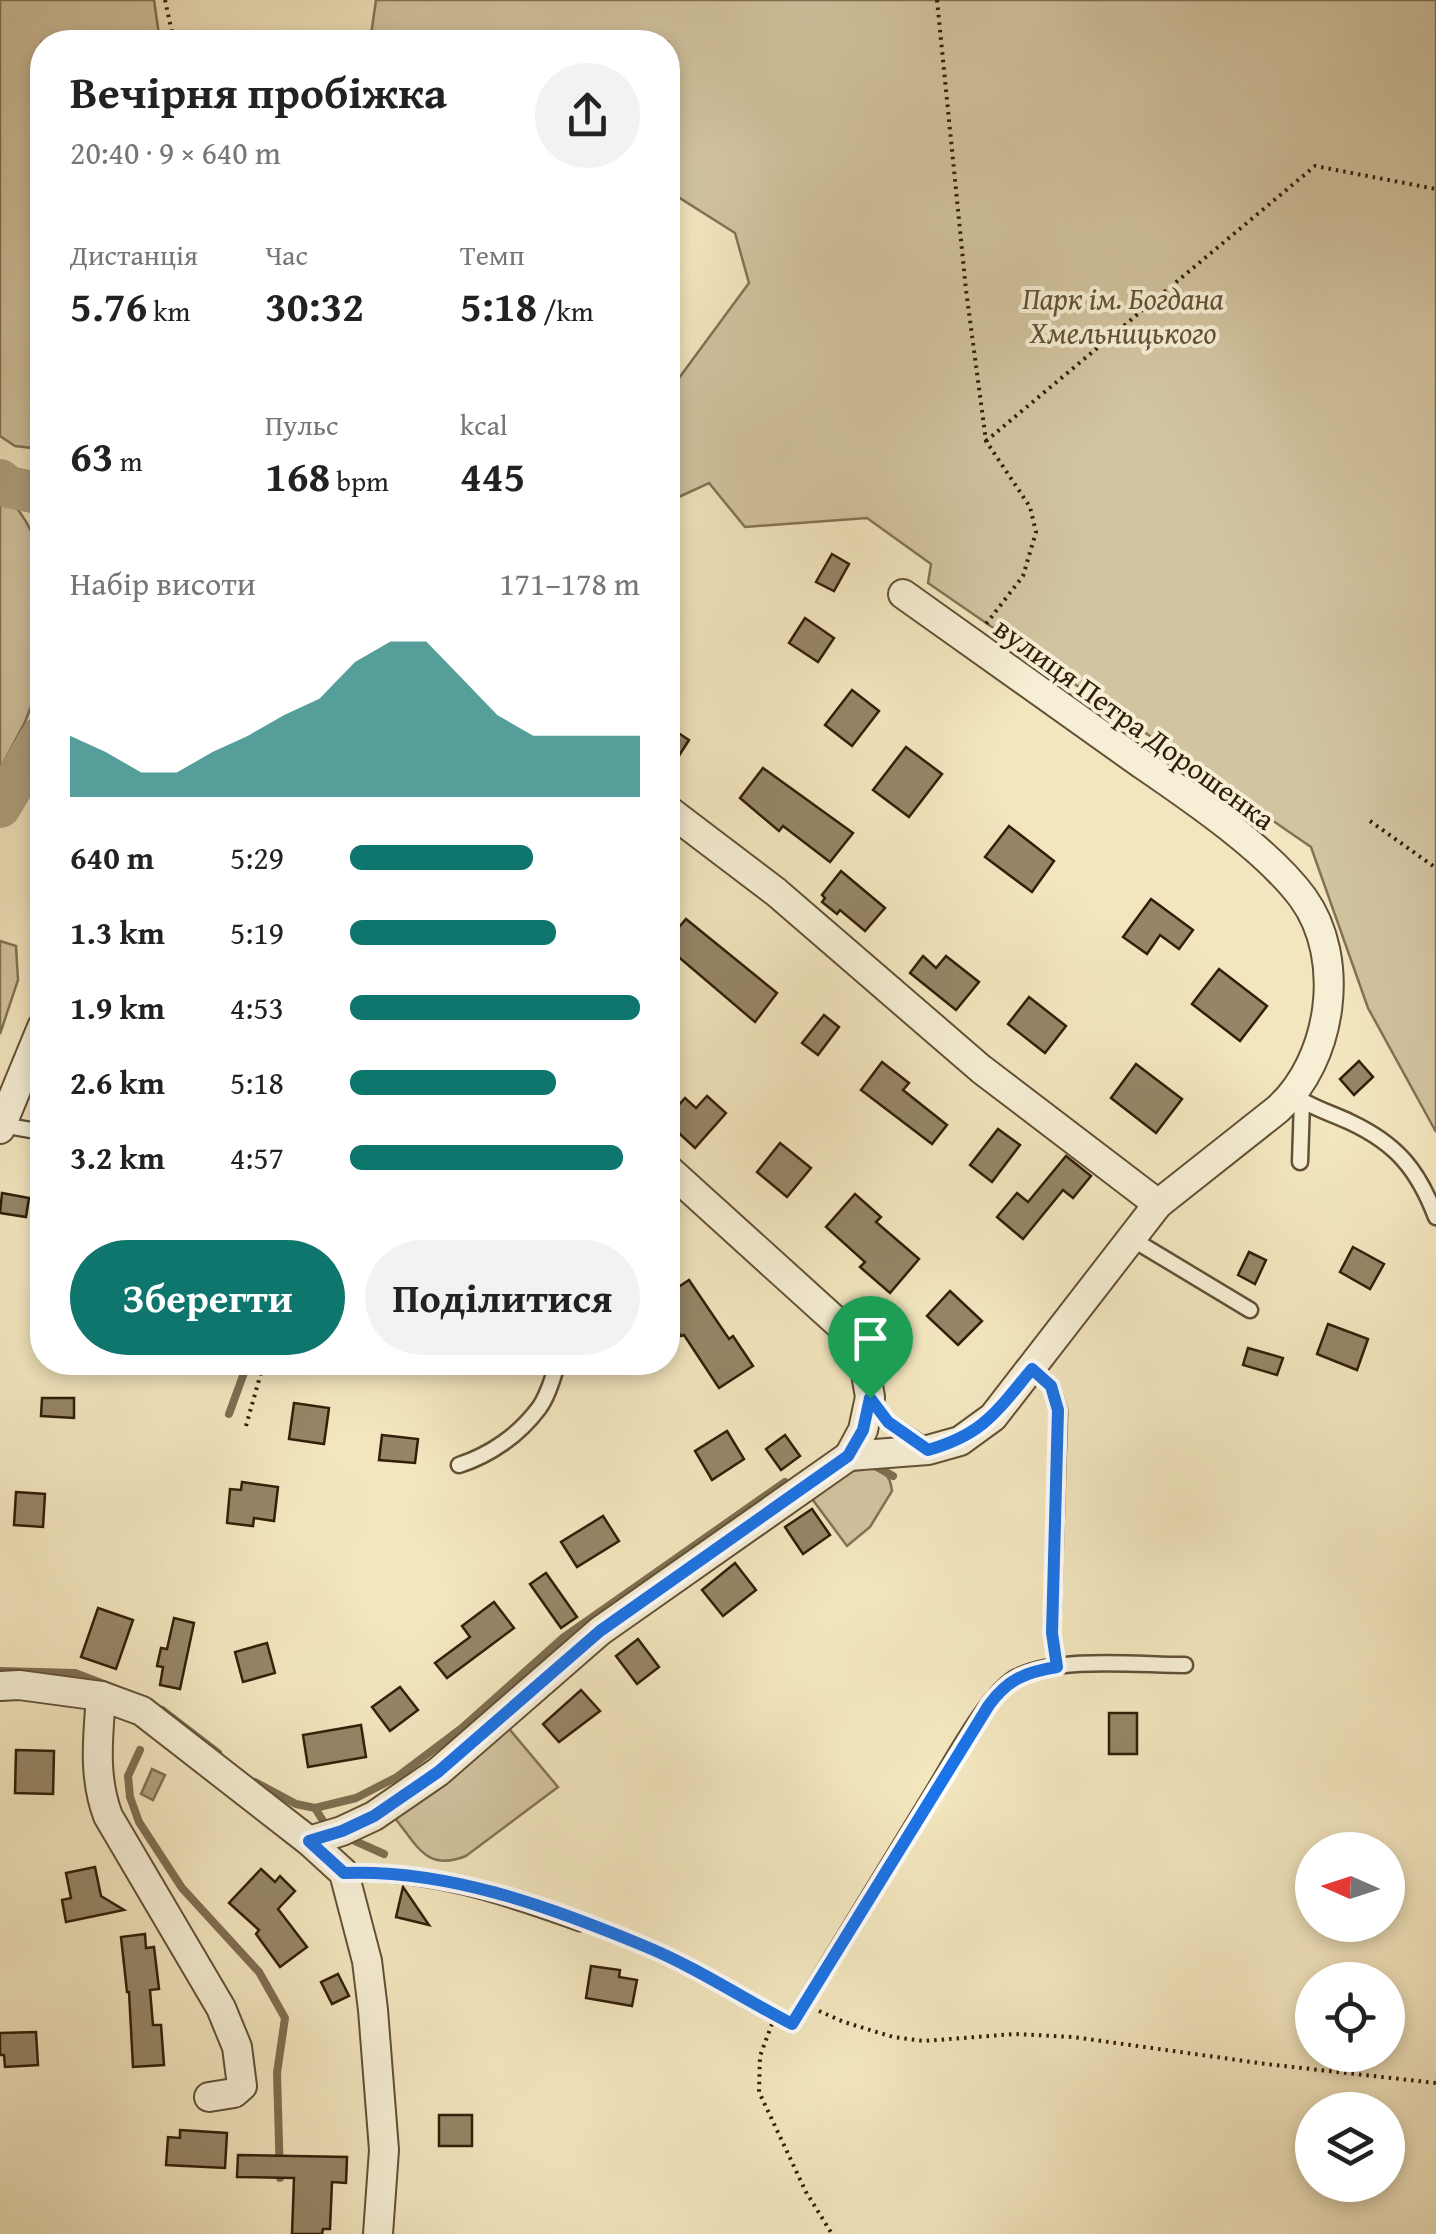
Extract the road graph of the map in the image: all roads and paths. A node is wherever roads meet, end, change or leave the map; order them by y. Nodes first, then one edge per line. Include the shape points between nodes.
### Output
1 (164, 0) edge
2 (937, 0) edge
3 (171, 30) edge
4 (1436, 190) edge
5 (986, 441) junction
6 (903, 594) dead end
7 (972, 642) junction
8 (680, 819) edge
9 (1370, 821) dead end
10 (1436, 868) edge
11 (30, 1056) edge
12 (1297, 1098) junction
13 (1, 1127) edge
14 (30, 1131) edge
15 (1300, 1162) dead end
16 (680, 1179) edge
17 (1158, 1204) junction
18 (1436, 1217) edge
19 (1132, 1239) junction
20 (1250, 1310) dead end
21 (1032, 1369) junction
22 (260, 1375) edge
23 (553, 1375) edge
24 (870, 1398) junction
25 (246, 1426) dead end
26 (928, 1450) junction
27 (848, 1456) junction
28 (459, 1465) dead end
29 (1185, 1664) dead end
30 (1057, 1667) junction
31 (0, 1686) edge
32 (101, 1696) junction
33 (309, 1841) junction
34 (344, 1873) junction
35 (580, 1922) joint
36 (804, 2003) junction
37 (792, 2024) dead end
38 (1436, 2083) edge
39 (210, 2098) dead end
40 (378, 2234) edge
41 (832, 2234) edge

1 - 3 path
2 - 5 path
4 - 5 path via 1314,166
5 - 7 path via 1030,507 1036,532 1023,576
6 - 7 street, вулиця Петра Дорошенка
7 - 12 street, вулиця Петра Дорошенка via 1184,793 1303,898 1321,939 1328,983 1320,1045
8 - 17 street via 776,892 981,1069
9 - 10 path
11 - 13 street
12 - 15 lane
12 - 17 street, вулиця Петра Дорошенка
12 - 18 lane via 1394,1150 1423,1183
13 - 14 lane
16 - 24 street via 861,1344
17 - 19 street, вулиця Петра Дорошенка
19 - 20 lane
19 - 21 street, вулиця Петра Дорошенка
21 - 26 street, вулиця Петра Дорошенка via 993,1417 960,1441
21 - 30 lane via 1051,1386 1058,1410 1052,1633
22 - 25 path
23 - 28 lane via 541,1407 511,1437
24 - 26 lane via 888,1422
24 - 27 street
26 - 27 street, вулиця Петра Дорошенка
27 - 33 street via 600,1631 438,1772 374,1816
29 - 30 lane
30 - 36 lane via 1008,1682 989,1705
31 - 32 street
32 - 33 street via 142,1711
32 - 39 street via 96,1766 108,1816 221,2008 237,2048 242,2086
33 - 34 street
34 - 35 lane via 413,1874 496,1892
34 - 40 street via 373,2010 384,2150
35 - 41 path via 642,1945 776,2016 760,2056 759,2092
36 - 37 lane
36 - 38 path via 844,2022 924,2041 1073,2036

